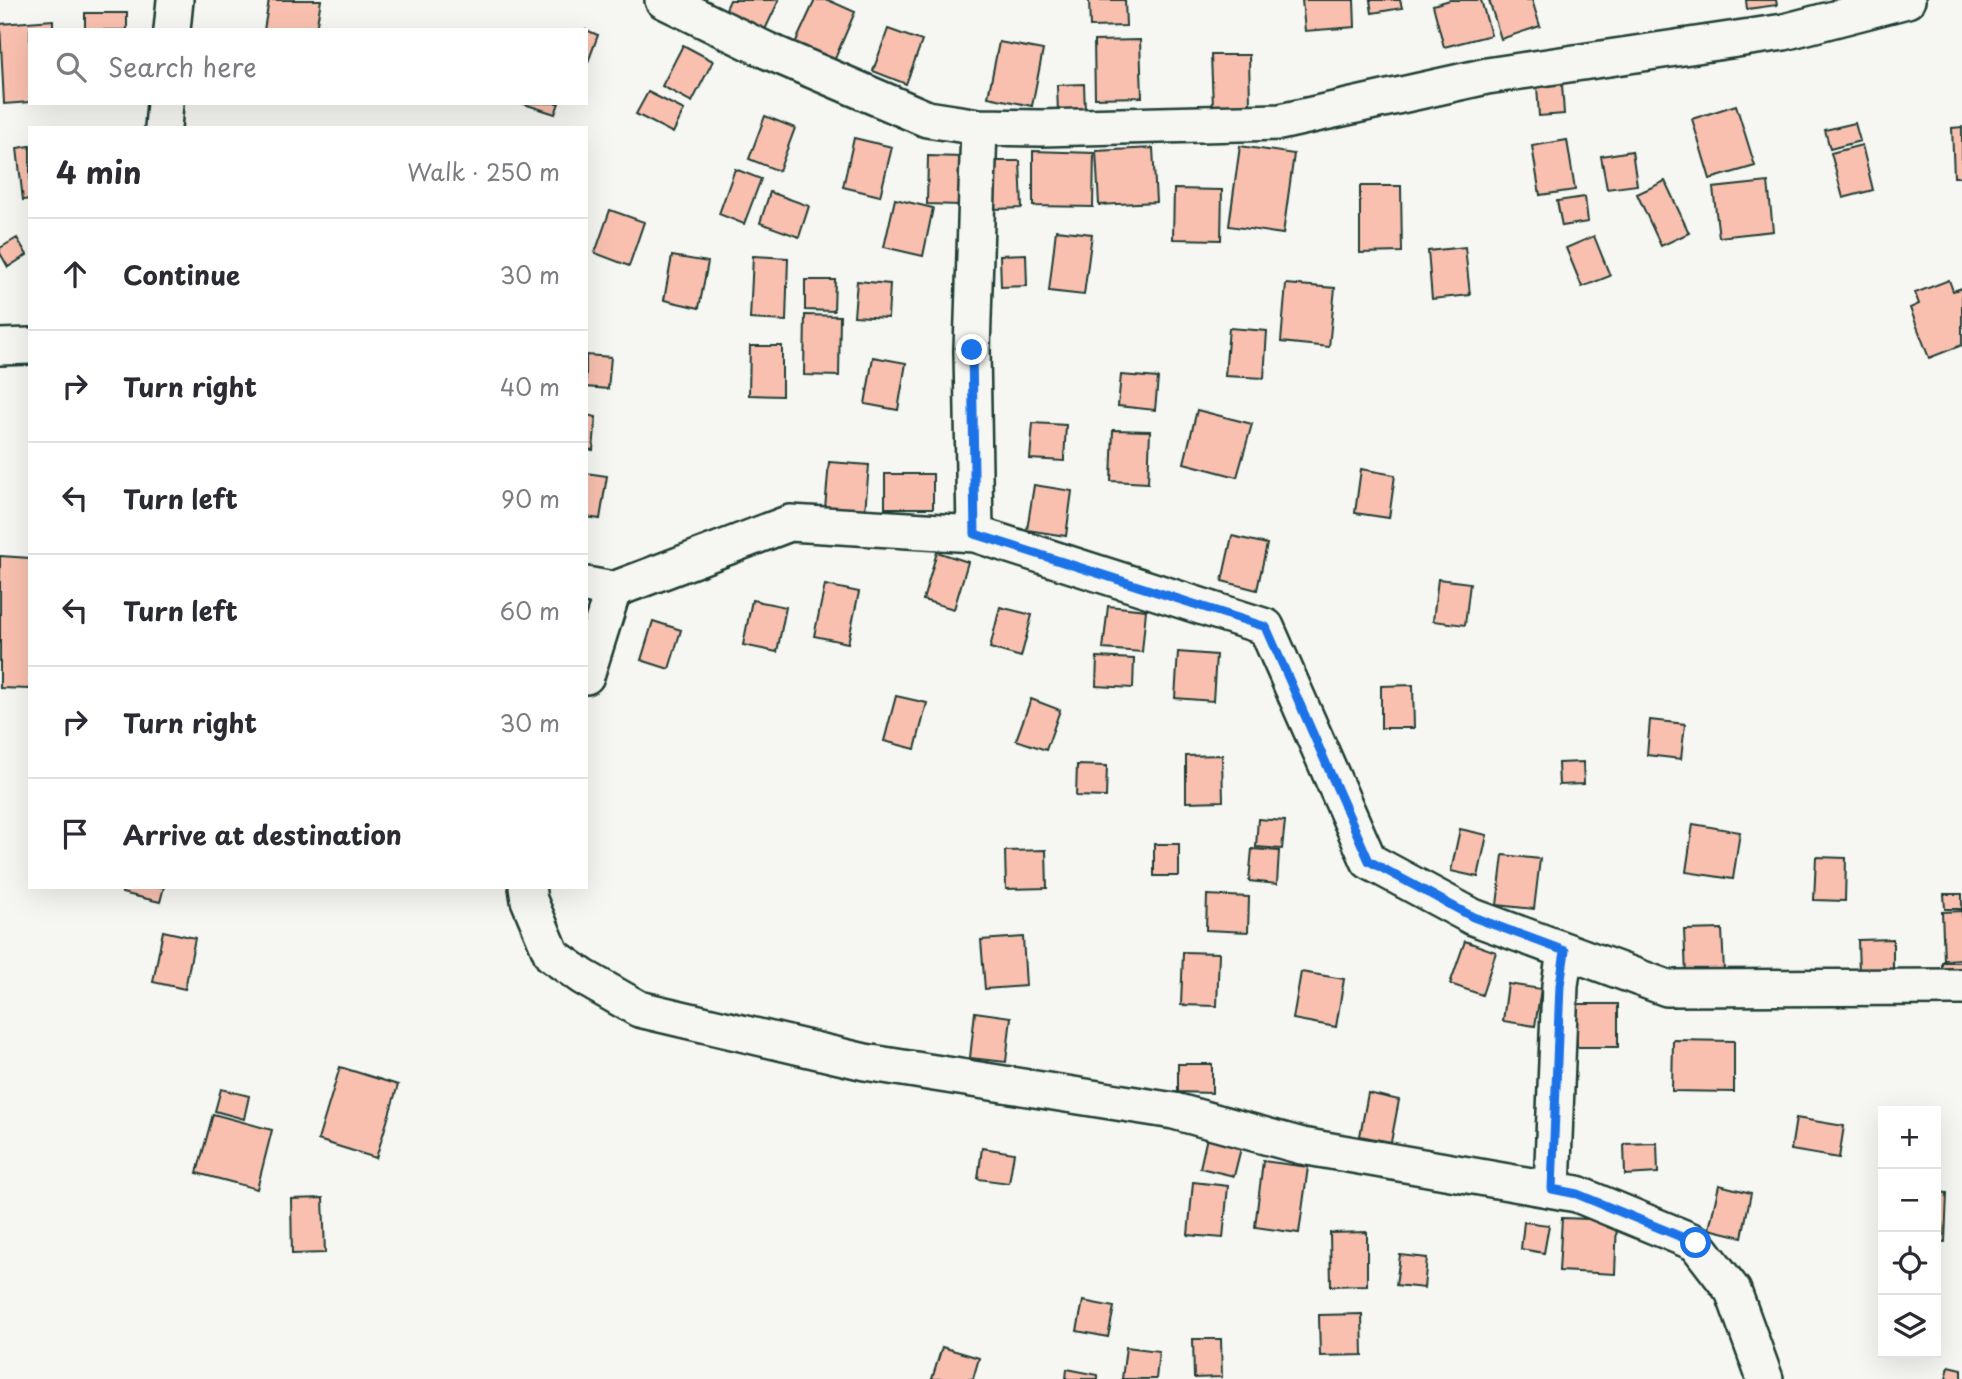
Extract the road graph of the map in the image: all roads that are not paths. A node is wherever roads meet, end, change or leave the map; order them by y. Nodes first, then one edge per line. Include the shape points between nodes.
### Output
1 (175, 0) edge
2 (663, 0) edge
3 (1907, 0) edge
4 (172, 28) edge
5 (165, 105) edge
6 (163, 126) edge
7 (979, 127) junction
8 (28, 345) edge
9 (0, 346) edge
10 (975, 534) junction
11 (600, 587) edge
12 (588, 663) edge
13 (527, 889) edge
14 (1565, 951) junction
15 (1962, 987) edge
16 (1552, 1189) junction
17 (1765, 1379) edge

1 - 4 street
2 - 7 street via 927,119
3 - 7 street via 1784,32 1487,76 1280,122
5 - 6 street
7 - 10 street via 972,350
8 - 9 street
10 - 11 street via 790,523
10 - 14 street via 1266,627 1369,861 1473,917
11 - 12 street
13 - 16 street via 552,956 639,1009 865,1062 1174,1111 1302,1146
14 - 15 street via 1667,988
14 - 16 street
16 - 17 street via 1577,1194 1696,1243 1733,1291

